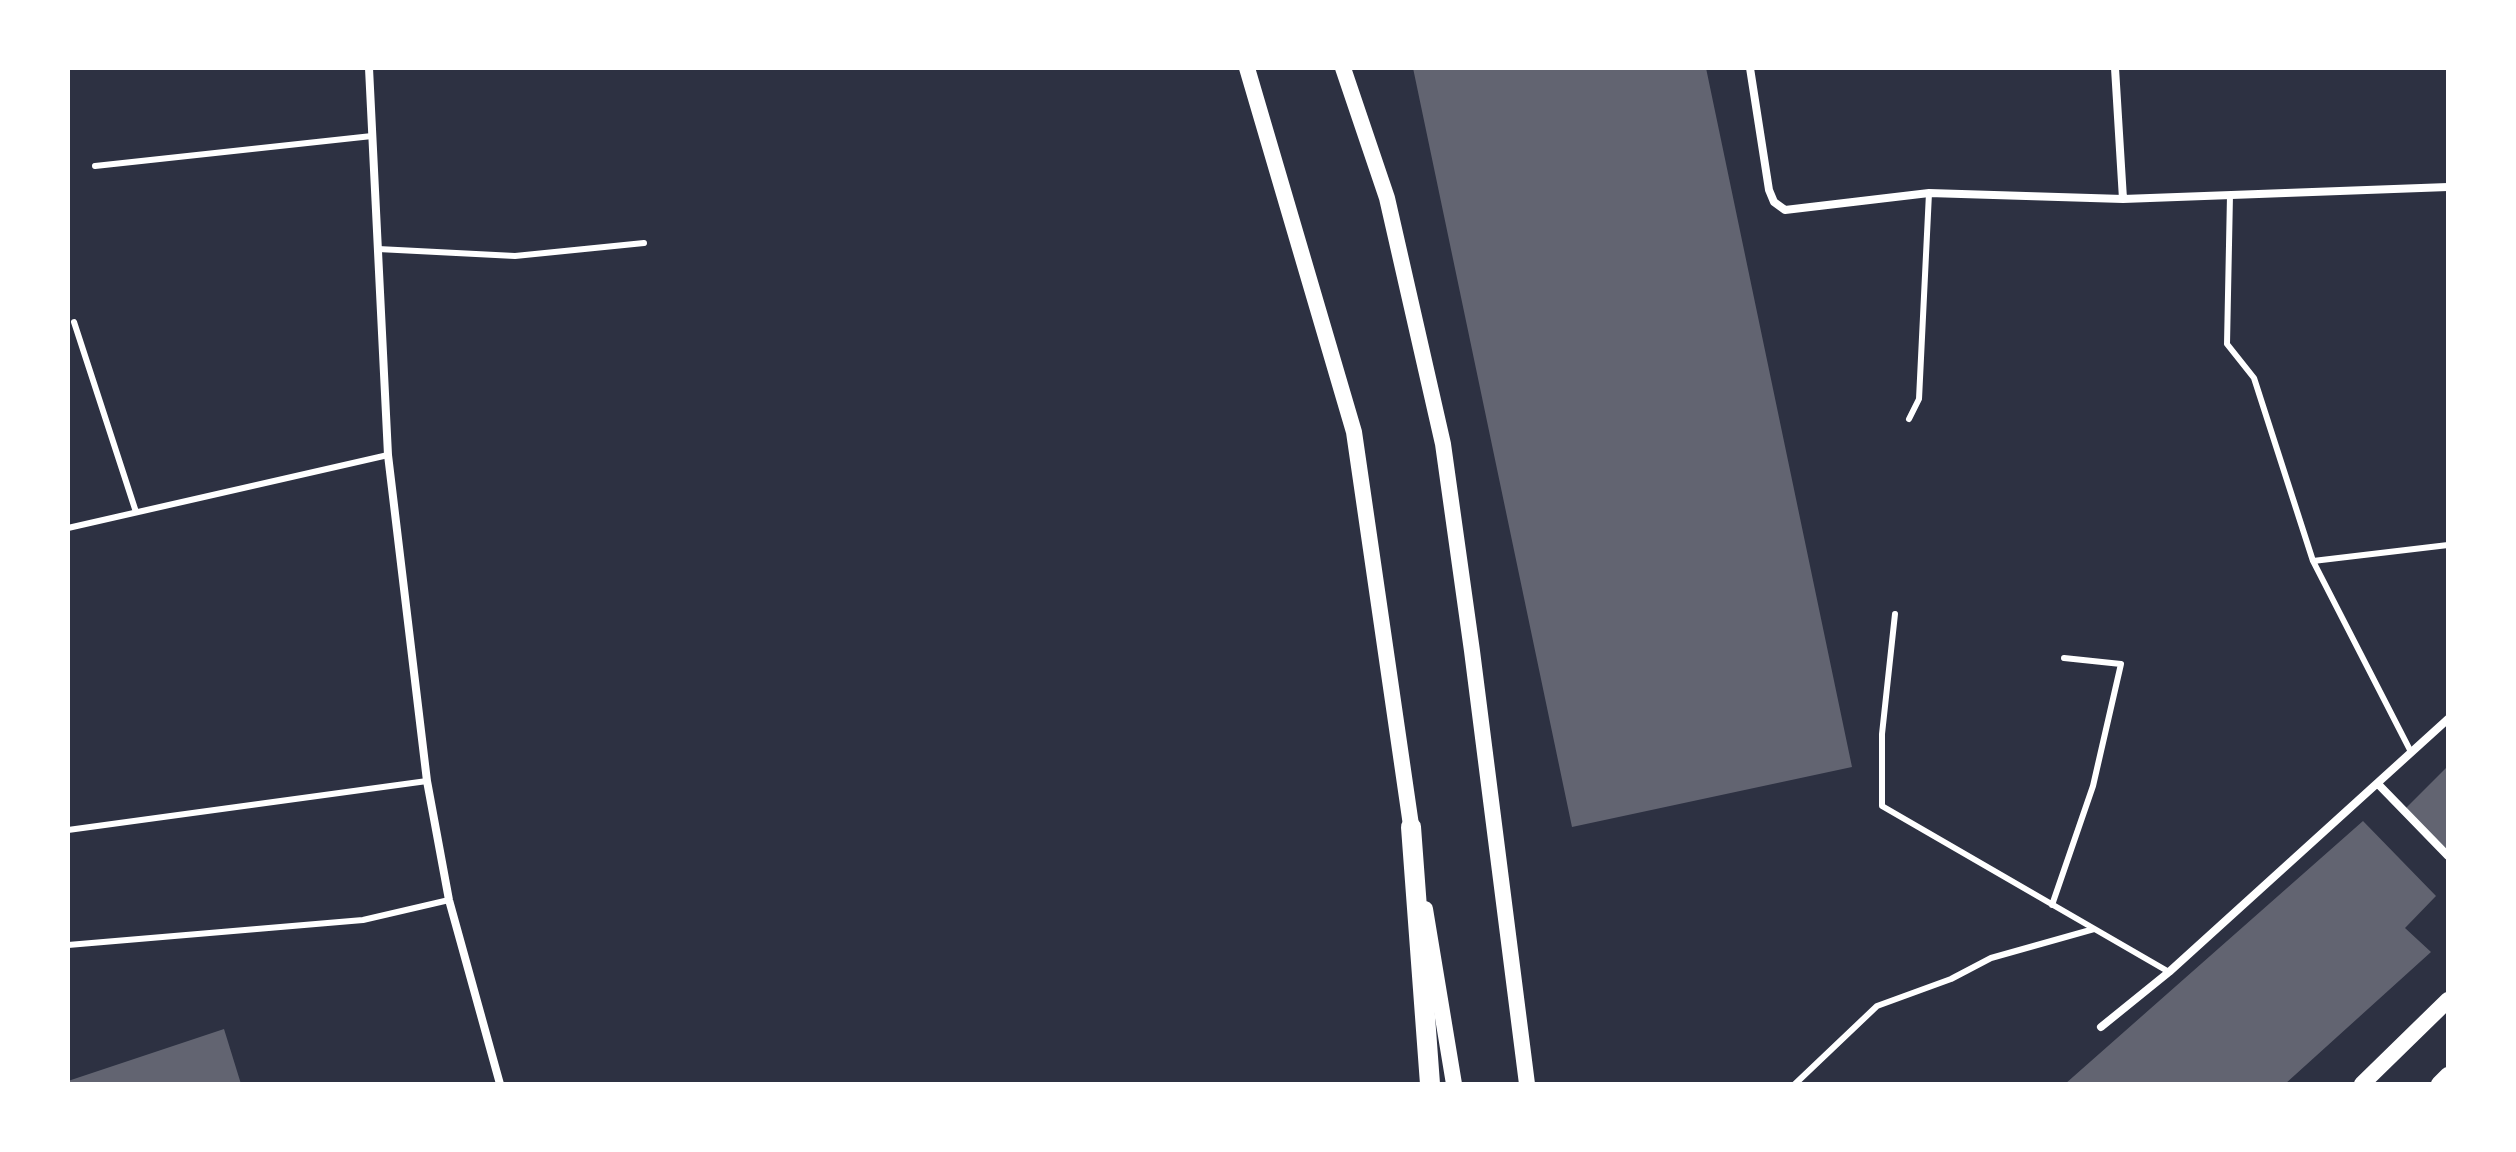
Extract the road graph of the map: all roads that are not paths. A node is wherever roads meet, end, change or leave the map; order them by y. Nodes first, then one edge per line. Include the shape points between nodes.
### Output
1 (369, 68) edge
2 (1247, 68) edge
3 (1343, 68) edge
4 (1750, 68) edge
5 (2115, 68) edge
6 (372, 136) junction
7 (95, 166) dead end
8 (2448, 187) edge
9 (1929, 193) junction
10 (2230, 195) junction
11 (2123, 199) junction
12 (644, 243) dead end
13 (378, 249) junction
14 (74, 322) dead end
15 (1909, 419) dead end
16 (388, 455) junction
17 (136, 512) junction
18 (68, 528) edge
19 (2448, 545) edge
20 (2313, 561) junction
21 (1895, 614) dead end
22 (2064, 658) dead end
23 (2448, 719) edge
24 (2411, 752) junction
25 (427, 781) junction
26 (2378, 784) junction
27 (1411, 827) junction
28 (68, 830) edge
29 (2448, 856) edge
30 (449, 900) junction
31 (2052, 905) junction
32 (2094, 929) junction
33 (68, 945) edge
34 (2169, 972) junction
35 (2448, 1000) edge
36 (2101, 1027) dead end
37 (2448, 1075) edge
38 (500, 1084) edge
39 (1430, 1084) edge
40 (1454, 1084) edge
41 (1527, 1084) edge
42 (1795, 1084) edge
43 (2362, 1084) edge
44 (2439, 1084) edge

1 - 6 street
2 - 27 main road via 1354,432
3 - 41 main road via 1387,198 1443,444
4 - 9 street via 1769,190 1785,210
5 - 11 street
6 - 7 lane
6 - 13 street
8 - 10 street
9 - 11 street
9 - 15 lane via 1919,399
10 - 11 street
10 - 20 lane via 2227,344 2254,378
12 - 13 lane via 515,256
13 - 16 street
14 - 17 lane
16 - 17 lane
16 - 25 street
17 - 18 lane
19 - 20 lane
20 - 24 lane
21 - 31 lane via 1882,734 1882,806
22 - 31 lane via 2121,664 2093,786
23 - 24 street
24 - 26 street
25 - 28 lane
25 - 30 street
26 - 29 street
26 - 34 street
27 - 39 main road
27 - 40 main road
30 - 33 lane via 363,920
30 - 38 street
31 - 32 lane
32 - 34 lane
32 - 42 lane via 1991,958 1877,1006
34 - 36 street
35 - 43 main road
37 - 44 main road

